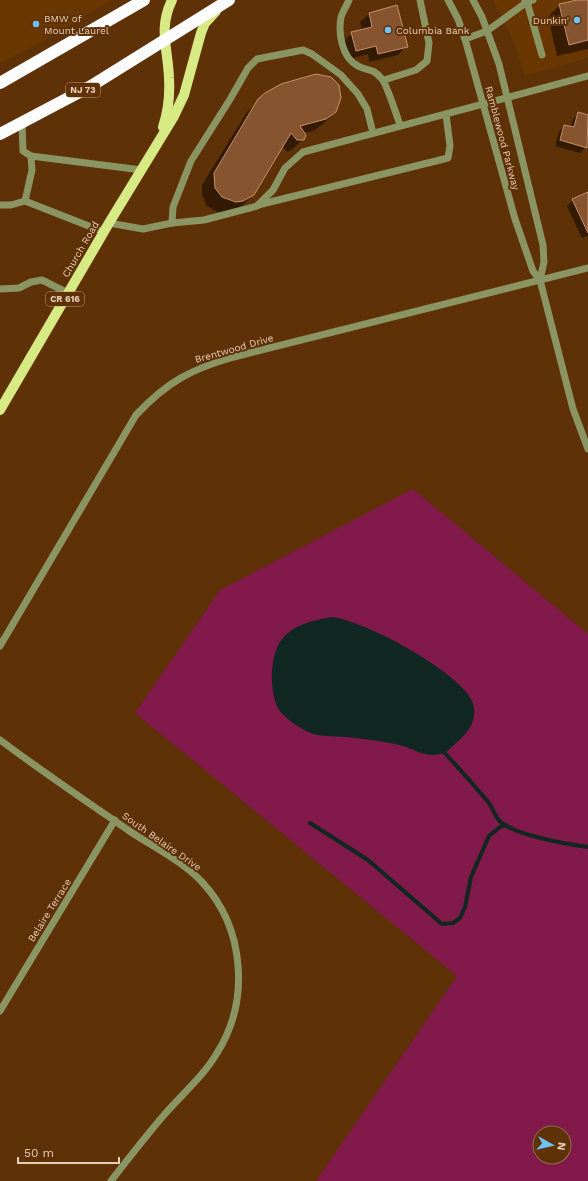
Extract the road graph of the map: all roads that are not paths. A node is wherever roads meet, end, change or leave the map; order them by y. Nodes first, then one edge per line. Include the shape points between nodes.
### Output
1 (144, 0) edge
2 (172, 0) edge
3 (229, 0) edge
4 (350, 0) edge
5 (420, 0) edge
6 (448, 0) edge
7 (473, 0) edge
8 (528, 1) edge
9 (218, 8) junction
10 (487, 31) junction
11 (465, 39) junction
12 (164, 42) junction
13 (542, 55) dead end
14 (588, 76) edge
15 (384, 80) junction
16 (0, 83) edge
17 (508, 96) junction
18 (483, 103) junction
19 (446, 114) junction
20 (22, 123) junction
21 (400, 125) junction
22 (373, 133) junction
23 (0, 134) edge
24 (158, 144) junction
25 (31, 156) junction
26 (142, 170) junction
27 (25, 201) junction
28 (0, 205) edge
29 (257, 206) junction
30 (172, 223) junction
31 (106, 228) junction
32 (588, 268) edge
33 (540, 280) junction
34 (0, 289) edge
35 (68, 293) junction
36 (0, 410) edge
37 (588, 449) edge
38 (0, 646) edge
39 (0, 740) edge
40 (114, 820) junction
41 (0, 1011) edge
42 (111, 1181) edge

1 - 16 highway
2 - 12 main road, Church Road / CR 616 via 164,22
3 - 9 highway, NJ 73
4 - 15 street via 342,15 340,29 344,51 349,60 359,67 373,70
5 - 15 street via 430,43 427,61 416,70
6 - 11 street, Ramblewood Parkway
7 - 10 street, Ramblewood Parkway
8 - 10 street
8 - 13 street
9 - 12 highway, NJ 73
9 - 24 main road, Church Road / CR 616 via 205,23 184,95
10 - 11 street
10 - 17 street, Ramblewood Parkway
11 - 18 street, Ramblewood Parkway
12 - 20 highway, NJ 73
12 - 24 main road, Church Road / CR 616 via 170,91 166,119
14 - 17 street
15 - 21 street
17 - 18 street
17 - 33 street, Ramblewood Parkway via 543,245 544,262
18 - 19 street
18 - 33 street, Ramblewood Parkway via 520,238 533,271
19 - 21 street
19 - 29 street via 450,146 448,158
20 - 23 highway, NJ 73
20 - 25 street via 24,151
21 - 22 street
22 - 29 street via 304,152 285,168 273,190
22 - 30 street via 367,109 358,94 341,75 312,54 303,50 257,59 248,68 191,161 178,189
24 - 26 main road, Church Road / CR 616
25 - 26 street
25 - 27 street via 32,170
26 - 31 main road, Church Road / CR 616
27 - 28 street
27 - 31 street
29 - 30 street via 204,220
30 - 31 street via 143,229
31 - 35 main road, Church Road / CR 616
32 - 33 street, Brentwood Drive
33 - 37 street, Ramblewood Parkway via 573,409
33 - 38 street, Brentwood Drive via 234,356 182,375 155,394 136,415
34 - 35 street via 19,288 42,280
35 - 36 main road, Church Road / CR 616
39 - 40 street, South Belaire Drive
40 - 41 street, Belaire Terrace
40 - 42 street, South Belaire Drive via 188,870 213,896 236,945 239,982 233,1018 218,1053 193,1085 164,1114

